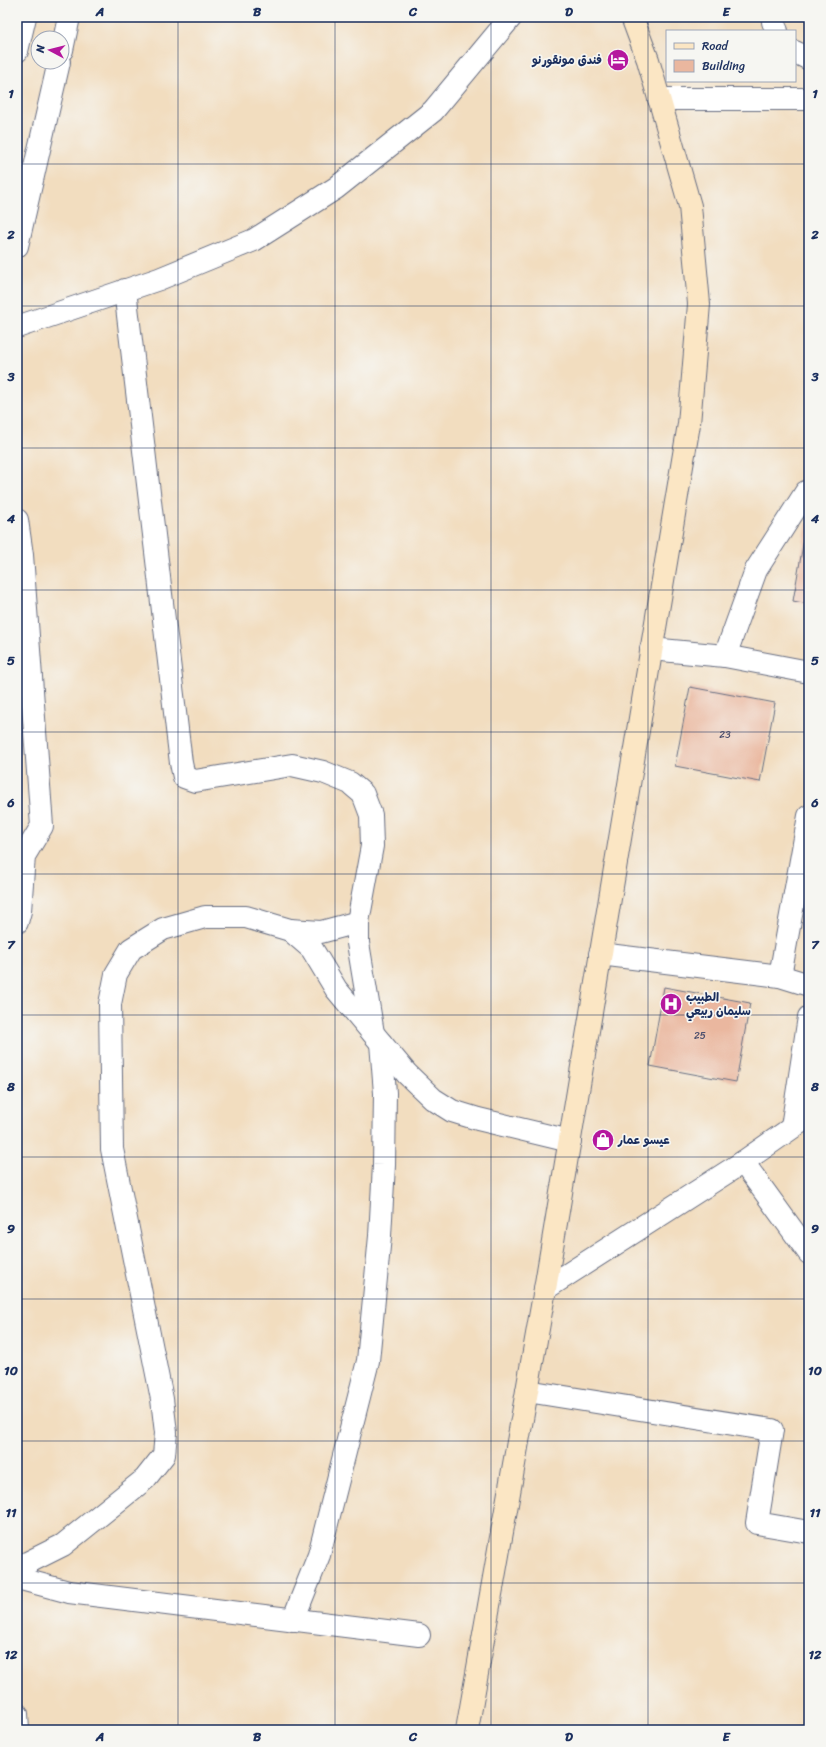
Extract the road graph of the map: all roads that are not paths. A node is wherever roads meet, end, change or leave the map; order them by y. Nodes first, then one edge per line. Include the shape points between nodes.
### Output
1 (26, 17) edge
2 (70, 17) edge
3 (511, 17) edge
4 (632, 17) edge
5 (773, 17) edge
6 (67, 30) edge
7 (777, 30) edge
8 (17, 51) edge
9 (796, 52) edge
10 (809, 59) edge
11 (57, 70) edge
12 (659, 98) junction
13 (809, 99) edge
14 (17, 246) edge
15 (125, 290) junction
16 (17, 327) edge
17 (809, 492) edge
18 (17, 520) edge
19 (19, 556) edge
20 (651, 649) junction
21 (725, 656) junction
22 (809, 672) edge
23 (809, 816) edge
24 (21, 849) edge
25 (17, 922) edge
26 (358, 922) junction
27 (290, 930) junction
28 (600, 954) junction
29 (780, 976) junction
30 (809, 985) edge
31 (809, 1017) edge
32 (377, 1038) junction
33 (801, 1122) edge
34 (570, 1141) junction
35 (743, 1162) junction
36 (809, 1253) edge
37 (545, 1289) junction
38 (527, 1391) junction
39 (809, 1532) edge
40 (17, 1568) edge
41 (17, 1578) edge
42 (292, 1620) junction
43 (419, 1635) dead end
44 (17, 1714) edge
45 (18, 1730) edge
46 (467, 1730) edge

1 - 8 street
2 - 6 street
3 - 15 street via 433,111 336,188 254,240
4 - 12 main road
5 - 7 street
9 - 10 street
11 - 14 street
12 - 13 street
12 - 20 main road via 690,206 699,304 689,424
15 - 16 street
15 - 26 street via 184,777 195,780 292,765 323,772 350,783 363,794 371,814 372,846
17 - 21 street via 806,492 756,570
18 - 19 street
19 - 24 street via 42,826
20 - 21 street
20 - 28 main road
21 - 22 street
23 - 29 street
24 - 25 street via 20,911
26 - 27 street via 321,932
26 - 32 street via 358,943
27 - 32 street via 312,949 336,989
27 - 40 street via 246,917 205,917 163,928 130,949 116,974 110,1004 112,1149 162,1399 166,1433 164,1455 145,1479 63,1545
28 - 29 street
28 - 34 main road
29 - 30 street
31 - 33 street
32 - 34 street via 407,1074 428,1094 452,1111
32 - 42 street via 385,1093 384,1165 368,1361 318,1555
33 - 35 street
34 - 37 main road
35 - 36 street
35 - 37 street
37 - 38 main road
38 - 39 street via 772,1430 756,1523
38 - 46 main road
41 - 42 street via 69,1592
42 - 43 street
44 - 45 street

